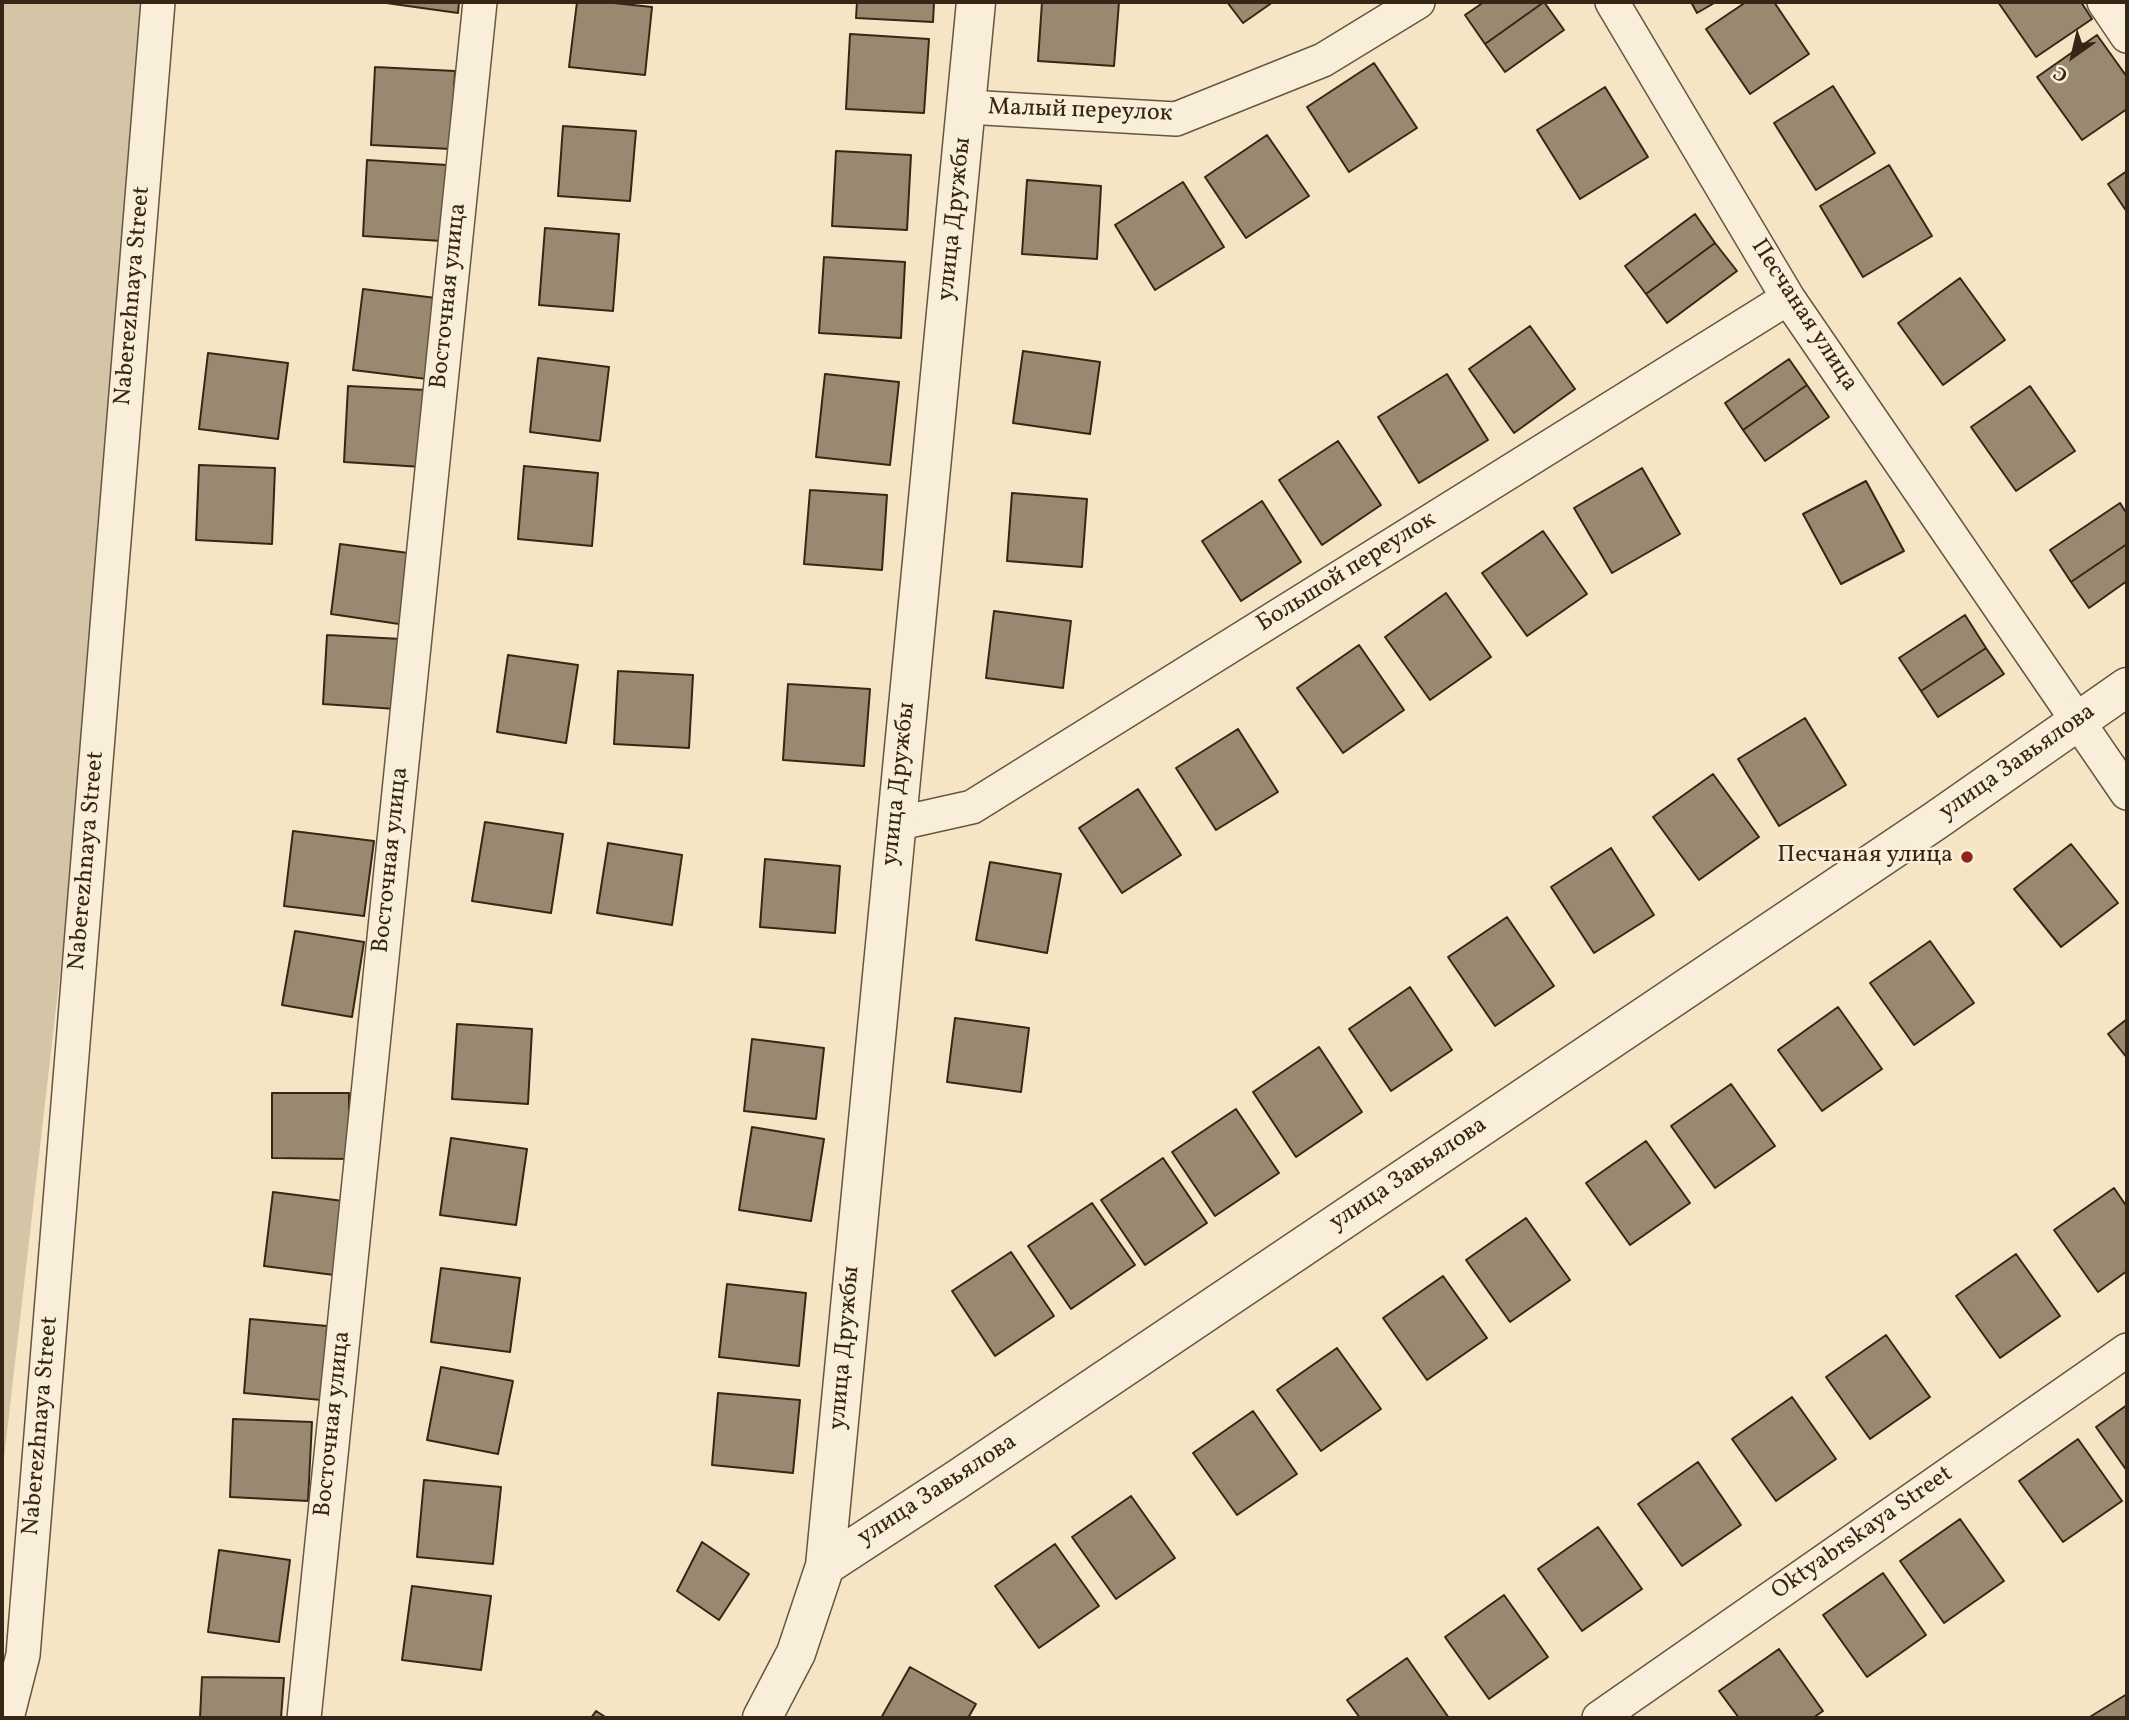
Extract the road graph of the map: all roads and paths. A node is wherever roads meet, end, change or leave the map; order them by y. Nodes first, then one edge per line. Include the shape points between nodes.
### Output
1 (158, 2) edge
2 (480, 2) edge
3 (976, 2) edge
4 (1418, 2) edge
5 (1612, 2) edge
6 (2104, 2) edge
7 (2127, 36) edge
8 (967, 107) junction
9 (1788, 299) junction
10 (2127, 687) edge
11 (2078, 722) junction
12 (2127, 793) edge
13 (896, 824) junction
14 (2127, 1350) edge
15 (825, 1566) junction
16 (7, 1718) edge
17 (304, 1718) edge
18 (762, 1718) edge
19 (1599, 1718) edge

1 - 16 street, Naberezhnaya Street via 23,1655
2 - 17 street, Восточная улица
3 - 8 street, улица Дружбы
4 - 8 street, Малый переулок via 1322,60 1176,119
5 - 9 street, Песчаная улица
6 - 7 street
8 - 13 street, улица Дружбы
9 - 11 street, Песчаная улица
9 - 13 street, Большой переулок via 972,807
10 - 11 street, улица Завьялова
11 - 12 street, Песчаная улица
11 - 15 street, улица Завьялова
13 - 15 street, улица Дружбы
14 - 19 street, Oktyabrskaya Street
15 - 18 street via 796,1653

